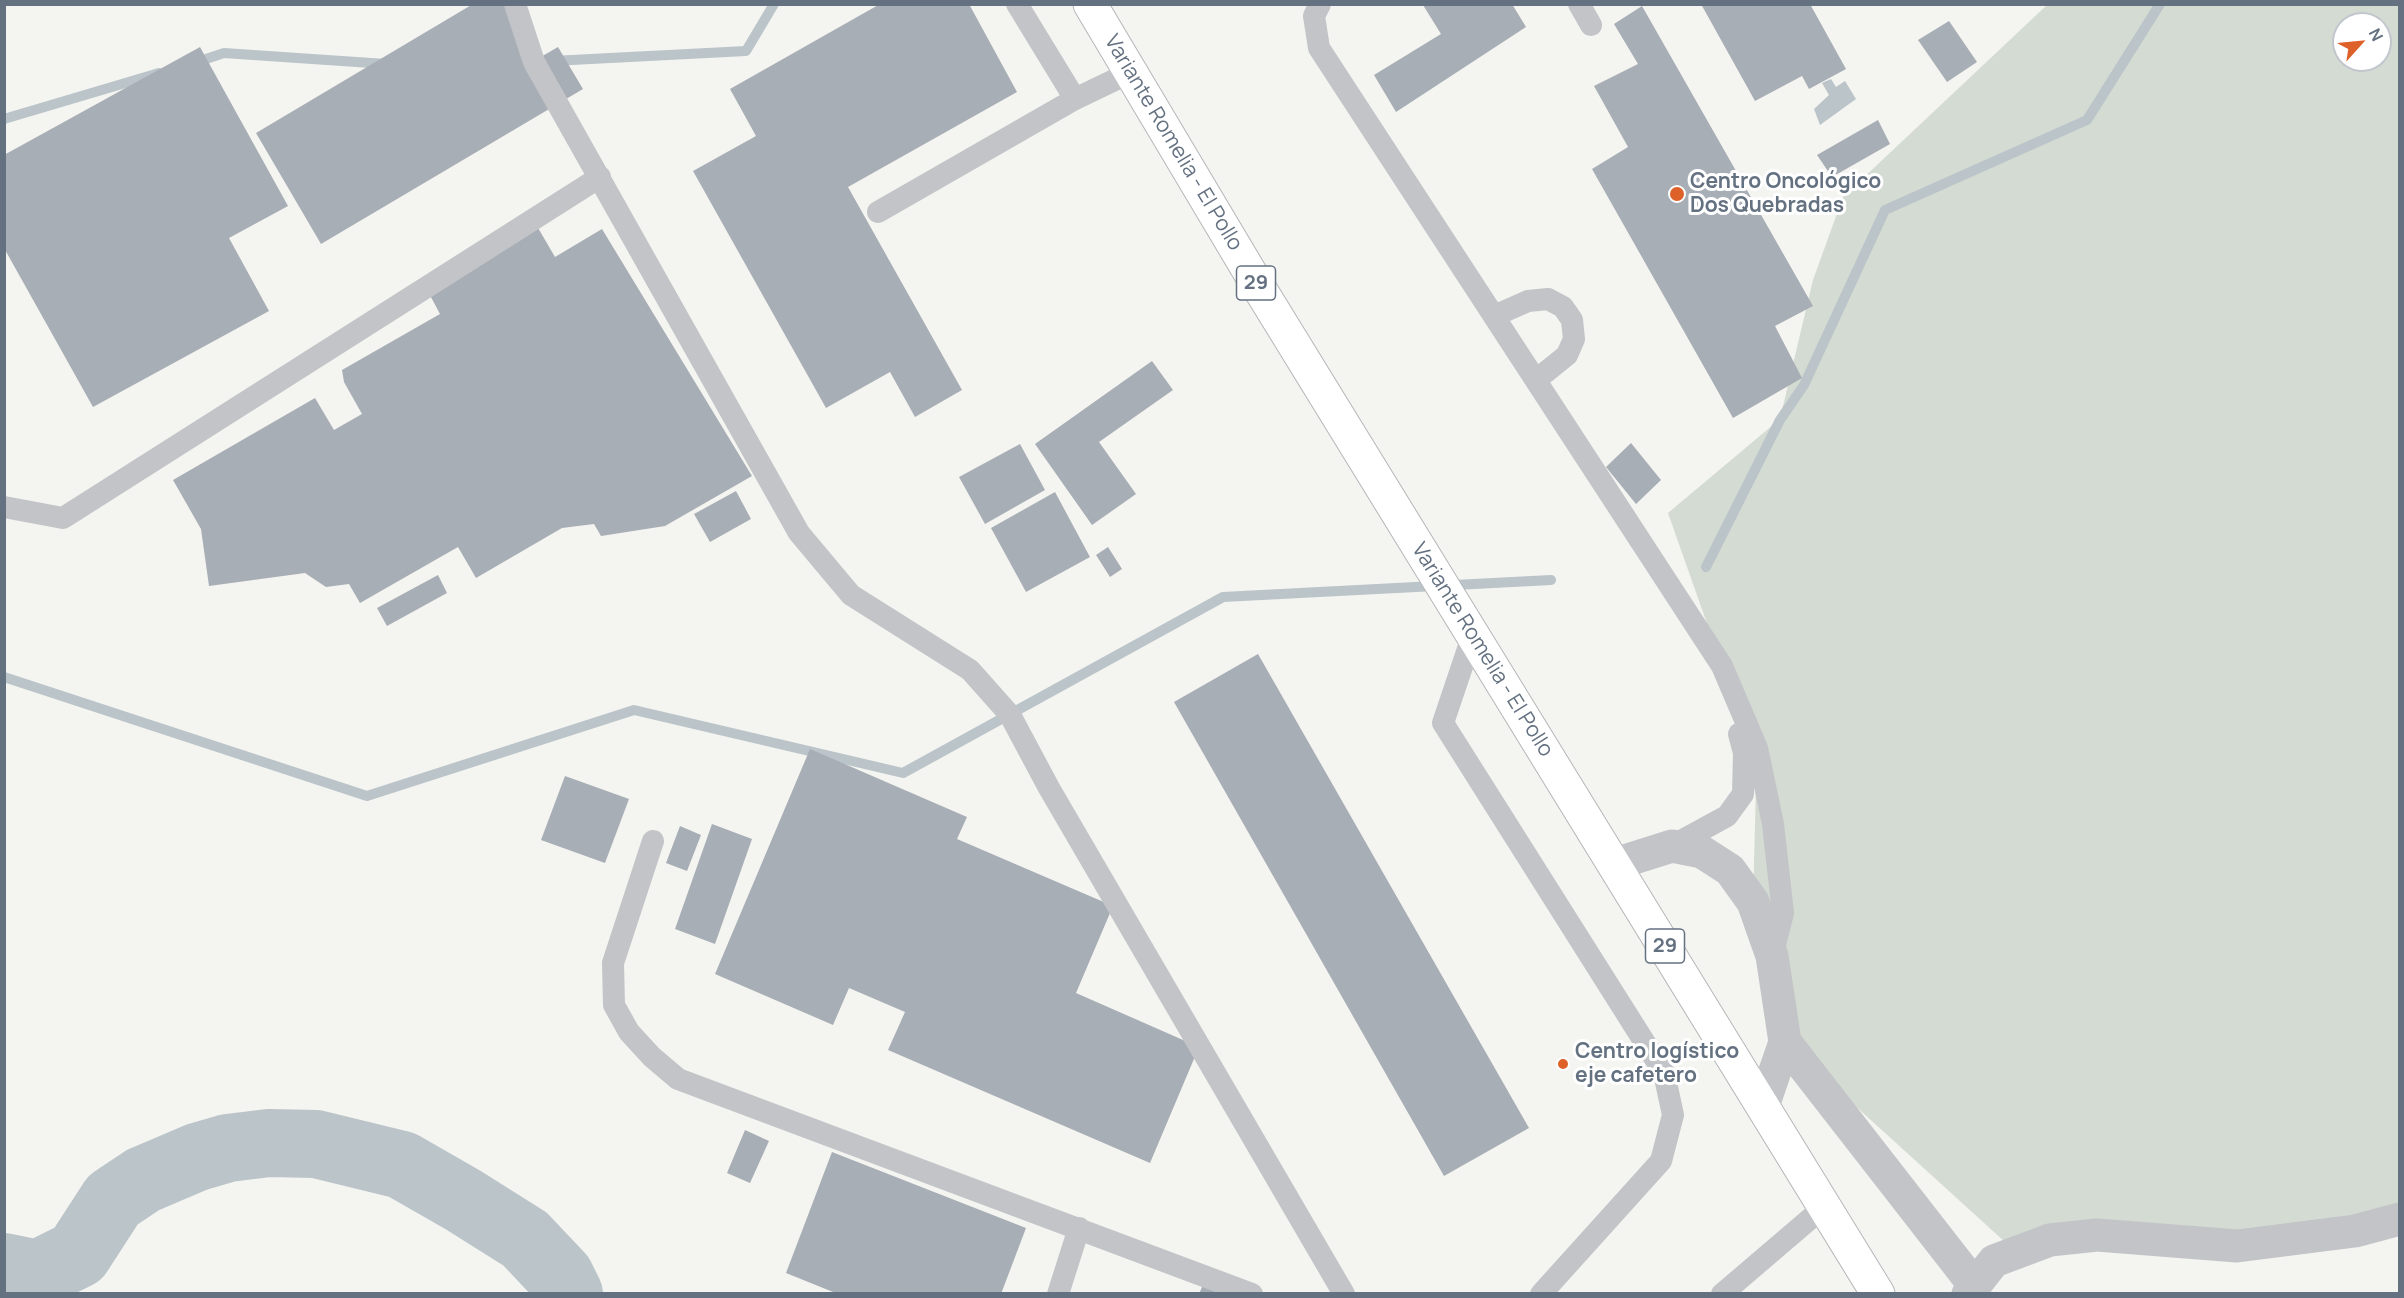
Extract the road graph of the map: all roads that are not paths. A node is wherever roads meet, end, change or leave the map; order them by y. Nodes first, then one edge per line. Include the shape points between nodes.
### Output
1 (515, 4) edge
2 (1017, 4) edge
3 (1090, 4) edge
4 (1320, 4) edge
5 (1579, 4) edge
6 (1591, 25) dead end
7 (1131, 72) junction
8 (1075, 99) junction
9 (600, 177) junction
10 (878, 212) dead end
11 (1494, 316) junction
12 (1536, 380) junction
13 (4, 507) edge
14 (1473, 634) junction
15 (1722, 666) junction
16 (653, 841) dead end
17 (1672, 846) junction
18 (1615, 864) junction
19 (1772, 956) junction
20 (1785, 1042) junction
21 (1763, 1106) junction
22 (1825, 1206) junction
23 (2400, 1219) edge
24 (1079, 1228) junction
25 (1972, 1290) edge
26 (1058, 1293) edge
27 (1252, 1293) edge
28 (1344, 1293) edge
29 (1541, 1293) edge
30 (1722, 1293) edge
31 (1878, 1293) edge

1 - 9 lane via 534,62
2 - 8 lane
3 - 7 highway, Variante Romelia - El Pollo / 29
4 - 11 lane via 1314,16 1319,48
5 - 6 lane
7 - 8 lane
7 - 14 highway, Variante Romelia - El Pollo / 29
8 - 10 lane
9 - 13 lane via 63,518
9 - 28 lane via 799,533 851,595 970,670 1010,715
11 - 12 lane
11 - 12 lane via 1528,301 1548,299 1563,307 1572,320 1574,339 1567,355
12 - 15 lane
14 - 18 highway, Variante Romelia - El Pollo / 29
14 - 29 lane via 1443,723 1664,1073 1673,1115 1661,1161
15 - 17 lane via 1744,753 1743,794 1727,816
15 - 19 lane via 1756,748 1773,824 1783,914
16 - 24 lane via 613,963 614,1005 629,1032 652,1057 678,1079
17 - 18 street
17 - 19 street via 1702,852 1730,870 1753,902
18 - 21 highway, Variante Romelia - El Pollo / 29
19 - 20 street
20 - 21 street
20 - 25 street
21 - 22 highway, Variante Romelia - El Pollo / 29
22 - 30 lane
22 - 31 highway, Variante Romelia - El Pollo / 29
23 - 25 street via 2355,1231 2237,1246 2097,1235 2050,1240 1994,1261
24 - 26 lane
24 - 27 lane

